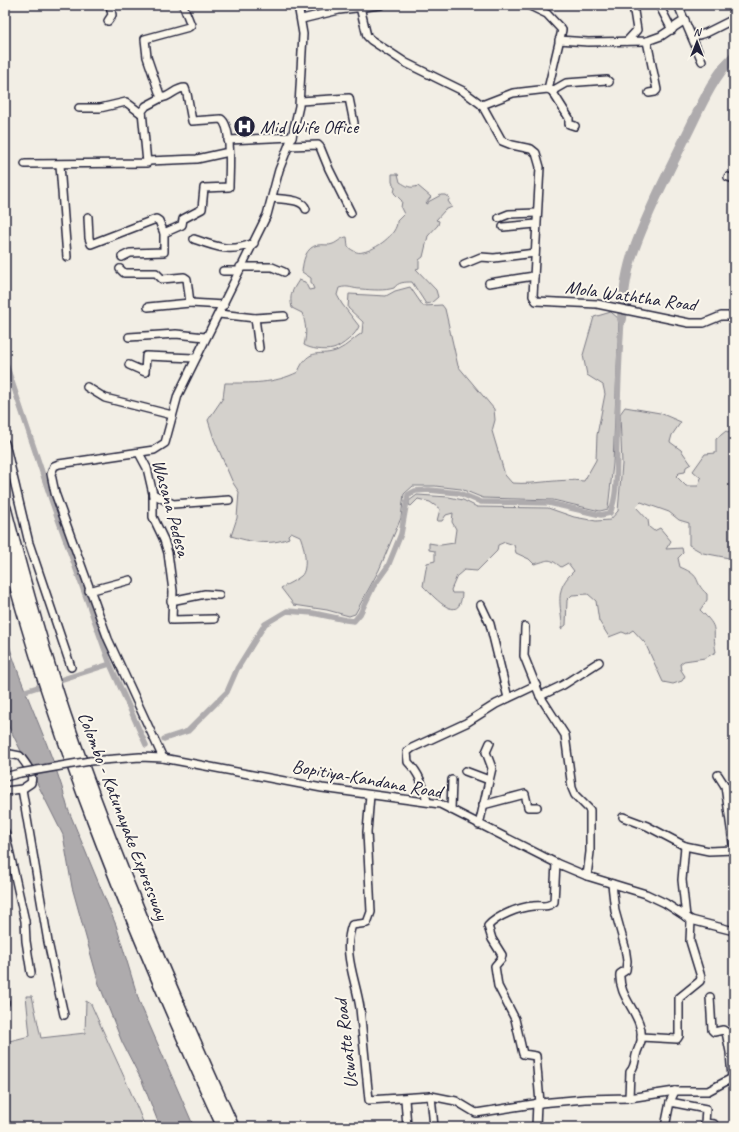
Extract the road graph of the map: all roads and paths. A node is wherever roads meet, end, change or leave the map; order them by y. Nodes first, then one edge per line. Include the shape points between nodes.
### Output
1 (110, 5) edge
2 (184, 5) edge
3 (298, 5) edge
4 (381, 5) edge
5 (528, 5) edge
6 (633, 5) edge
7 (659, 5) edge
8 (679, 5) edge
9 (360, 7) junction
10 (302, 19) junction
11 (734, 19) edge
12 (685, 20) junction
13 (108, 21) dead end
14 (672, 30) junction
15 (692, 37) junction
16 (559, 40) junction
17 (627, 41) junction
18 (647, 41) junction
19 (702, 61) dead end
20 (609, 82) dead end
21 (550, 90) junction
22 (649, 93) dead end
23 (161, 98) junction
24 (300, 101) junction
25 (482, 106) junction
26 (79, 108) dead end
27 (142, 114) junction
28 (354, 123) dead end
29 (575, 126) dead end
30 (292, 137) junction
31 (228, 140) junction
32 (289, 146) junction
33 (229, 152) junction
34 (148, 161) junction
35 (25, 164) dead end
36 (60, 165) junction
37 (273, 198) junction
38 (306, 209) dead end
39 (351, 213) dead end
40 (537, 213) junction
41 (88, 217) dead end
42 (499, 218) dead end
43 (536, 224) junction
44 (503, 227) dead end
45 (164, 233) junction
46 (194, 239) dead end
47 (254, 243) junction
48 (535, 253) junction
49 (67, 257) dead end
50 (122, 257) dead end
51 (464, 264) dead end
52 (120, 269) dead end
53 (239, 269) junction
54 (223, 271) dead end
55 (284, 272) dead end
56 (534, 276) junction
57 (489, 283) dead end
58 (190, 303) junction
59 (224, 304) junction
60 (148, 307) dead end
61 (219, 314) junction
62 (284, 316) dead end
63 (734, 316) edge
64 (255, 318) junction
65 (129, 337) dead end
66 (205, 337) junction
67 (259, 348) dead end
68 (194, 358) junction
69 (129, 365) dead end
70 (87, 387) dead end
71 (172, 415) junction
72 (5, 443) edge
73 (138, 453) junction
74 (154, 494) junction
75 (229, 500) dead end
76 (5, 508) edge
77 (5, 547) edge
78 (130, 580) dead end
79 (90, 591) junction
80 (218, 596) dead end
81 (171, 601) junction
82 (481, 605) dead end
83 (214, 619) dead end
84 (526, 627) dead end
85 (599, 662) dead end
86 (71, 667) dead end
87 (50, 683) junction
88 (536, 685) junction
89 (540, 696) junction
90 (508, 698) junction
91 (490, 743) dead end
92 (5, 756) edge
93 (163, 758) junction
94 (465, 771) dead end
95 (718, 775) dead end
96 (5, 777) edge
97 (452, 780) dead end
98 (489, 780) junction
99 (22, 789) junction
100 (5, 791) edge
101 (370, 795) junction
102 (427, 801) junction
103 (483, 805) junction
104 (537, 806) dead end
105 (451, 810) junction
106 (623, 817) dead end
107 (479, 826) junction
108 (5, 832) edge
109 (685, 846) junction
110 (556, 863) junction
111 (587, 876) junction
112 (612, 884) junction
113 (689, 918) junction
114 (734, 931) edge
115 (31, 973) dead end
116 (710, 997) dead end
117 (64, 1015) dead end
118 (641, 1037) junction
119 (733, 1078) edge
120 (675, 1091) junction
121 (431, 1096) junction
122 (629, 1098) junction
123 (405, 1099) junction
124 (670, 1102) junction
125 (538, 1103) junction
126 (714, 1124) dead end
127 (223, 1127) edge
128 (233, 1127) edge
129 (407, 1127) edge
130 (434, 1127) edge
131 (536, 1127) edge
132 (665, 1127) edge

1 - 13 street via 112,15
2 - 23 street via 191,25 189,27 145,38 147,58
3 - 10 street
4 - 9 street
5 - 16 street via 547,14 562,30
6 - 17 street via 637,30
7 - 14 street
8 - 12 street
9 - 10 street
9 - 25 street via 366,36 406,62 463,91
10 - 24 street
11 - 15 street
12 - 14 street
12 - 15 street
14 - 18 street
15 - 19 street
16 - 17 street
16 - 21 street
17 - 18 street
18 - 22 street via 657,90
20 - 21 street via 607,80 566,83
21 - 25 street via 513,93
21 - 29 street via 569,118 569,124
23 - 27 street via 146,106
23 - 31 street via 179,88 185,88 192,121 221,119 227,125
24 - 28 street via 349,98
24 - 30 street
25 - 40 street, Mola Waththa Road via 502,141 531,149 536,153 540,167
26 - 27 street via 100,108 126,102
27 - 34 street
30 - 31 street
30 - 32 street
31 - 33 street
32 - 37 street via 279,170
32 - 39 street via 320,146 328,170
33 - 34 street via 197,160
33 - 45 street via 229,187 204,188 202,209 183,219 182,225
34 - 36 street via 143,165
35 - 36 street
36 - 49 street
37 - 38 street via 296,201
37 - 47 street via 268,215
40 - 42 street via 509,214
40 - 43 street, Mola Waththa Road
41 - 45 street via 89,238 92,244 156,219
43 - 44 street
43 - 48 street, Mola Waththa Road
45 - 50 street via 164,252 130,253
46 - 47 street via 220,249
47 - 53 street
48 - 51 street via 481,257
48 - 56 street, Mola Waththa Road
52 - 58 street via 130,274 156,273 162,279 184,277 187,279
53 - 54 street
53 - 55 street via 272,267
53 - 59 street
56 - 57 street
56 - 63 street, Mola Waththa Road via 533,296 536,301 569,301 688,323 704,323 721,316
58 - 59 street
58 - 60 street
59 - 61 street
61 - 64 street
61 - 66 street
62 - 64 street
64 - 67 street
65 - 66 street via 176,334
66 - 68 street
68 - 69 street via 146,356 145,372
68 - 71 street
70 - 71 street via 105,398
71 - 73 street via 163,446
72 - 86 street via 29,543
73 - 74 street, Wasana Pedesa via 148,468
73 - 79 street via 67,462 54,466 52,470 54,493
74 - 75 street via 173,504
74 - 81 street, Wasana Pedesa via 153,517 168,553 173,591
76 - 87 highway, Colombo - Katunayake Expressway
77 - 87 highway, Colombo - Katunayake Expressway
78 - 79 street
79 - 93 street via 116,659
80 - 81 street via 206,594
81 - 83 street, Wasana Pedesa via 172,620
82 - 90 street via 490,624
84 - 88 street via 524,656
85 - 89 street
87 - 127 highway, Colombo - Katunayake Expressway via 92,819 126,908
87 - 128 highway, Colombo - Katunayake Expressway via 178,1006
88 - 89 street
88 - 90 street
89 - 111 street via 565,735 575,796 590,810
90 - 102 street via 466,723 407,752 408,762 416,769 423,783
91 - 98 street via 486,752 492,768
92 - 99 street via 20,756 28,766 31,784
93 - 96 street, Bopitiya-Kandana Road, bridge via 90,761
93 - 101 street, Bopitiya-Kandana Road
94 - 98 street
95 - 109 street via 725,786 734,850 709,851
97 - 105 street
98 - 103 street
99 - 100 street
99 - 117 street via 48,942
101 - 102 street, Bopitiya-Kandana Road
101 - 123 street, Uswatte Road via 367,832 371,912 367,923 352,924 348,937 348,952 359,1006 369,1100
102 - 105 street, Bopitiya-Kandana Road
103 - 104 street via 525,794 528,807
103 - 107 street
105 - 107 street, Bopitiya-Kandana Road
106 - 109 street via 647,826
107 - 110 street, Bopitiya-Kandana Road
108 - 115 street via 26,922
109 - 113 street via 682,880
110 - 111 street, Bopitiya-Kandana Road
110 - 125 street via 554,902 549,906 525,908 494,920 488,926 492,939 502,955 495,966 498,986 515,1019 523,1054 536,1056
111 - 112 street, Bopitiya-Kandana Road
112 - 113 street, Bopitiya-Kandana Road via 646,894
112 - 118 street via 615,911 627,961 626,970 620,974 620,982 622,992 640,1026
113 - 114 street, Bopitiya-Kandana Road
113 - 118 street via 690,941 701,977 700,981 679,998 679,1036 677,1039
116 - 119 street via 712,1030 726,1032
118 - 122 street via 634,1067 630,1072
119 - 120 street, Uswatte Road via 708,1091
120 - 122 street, Uswatte Road
120 - 124 street
121 - 123 street, Uswatte Road
121 - 125 street, Uswatte Road via 456,1101 476,1113
121 - 130 street
122 - 125 street, Uswatte Road
123 - 129 street
124 - 126 street via 706,1109 705,1122
124 - 132 street
125 - 131 street

